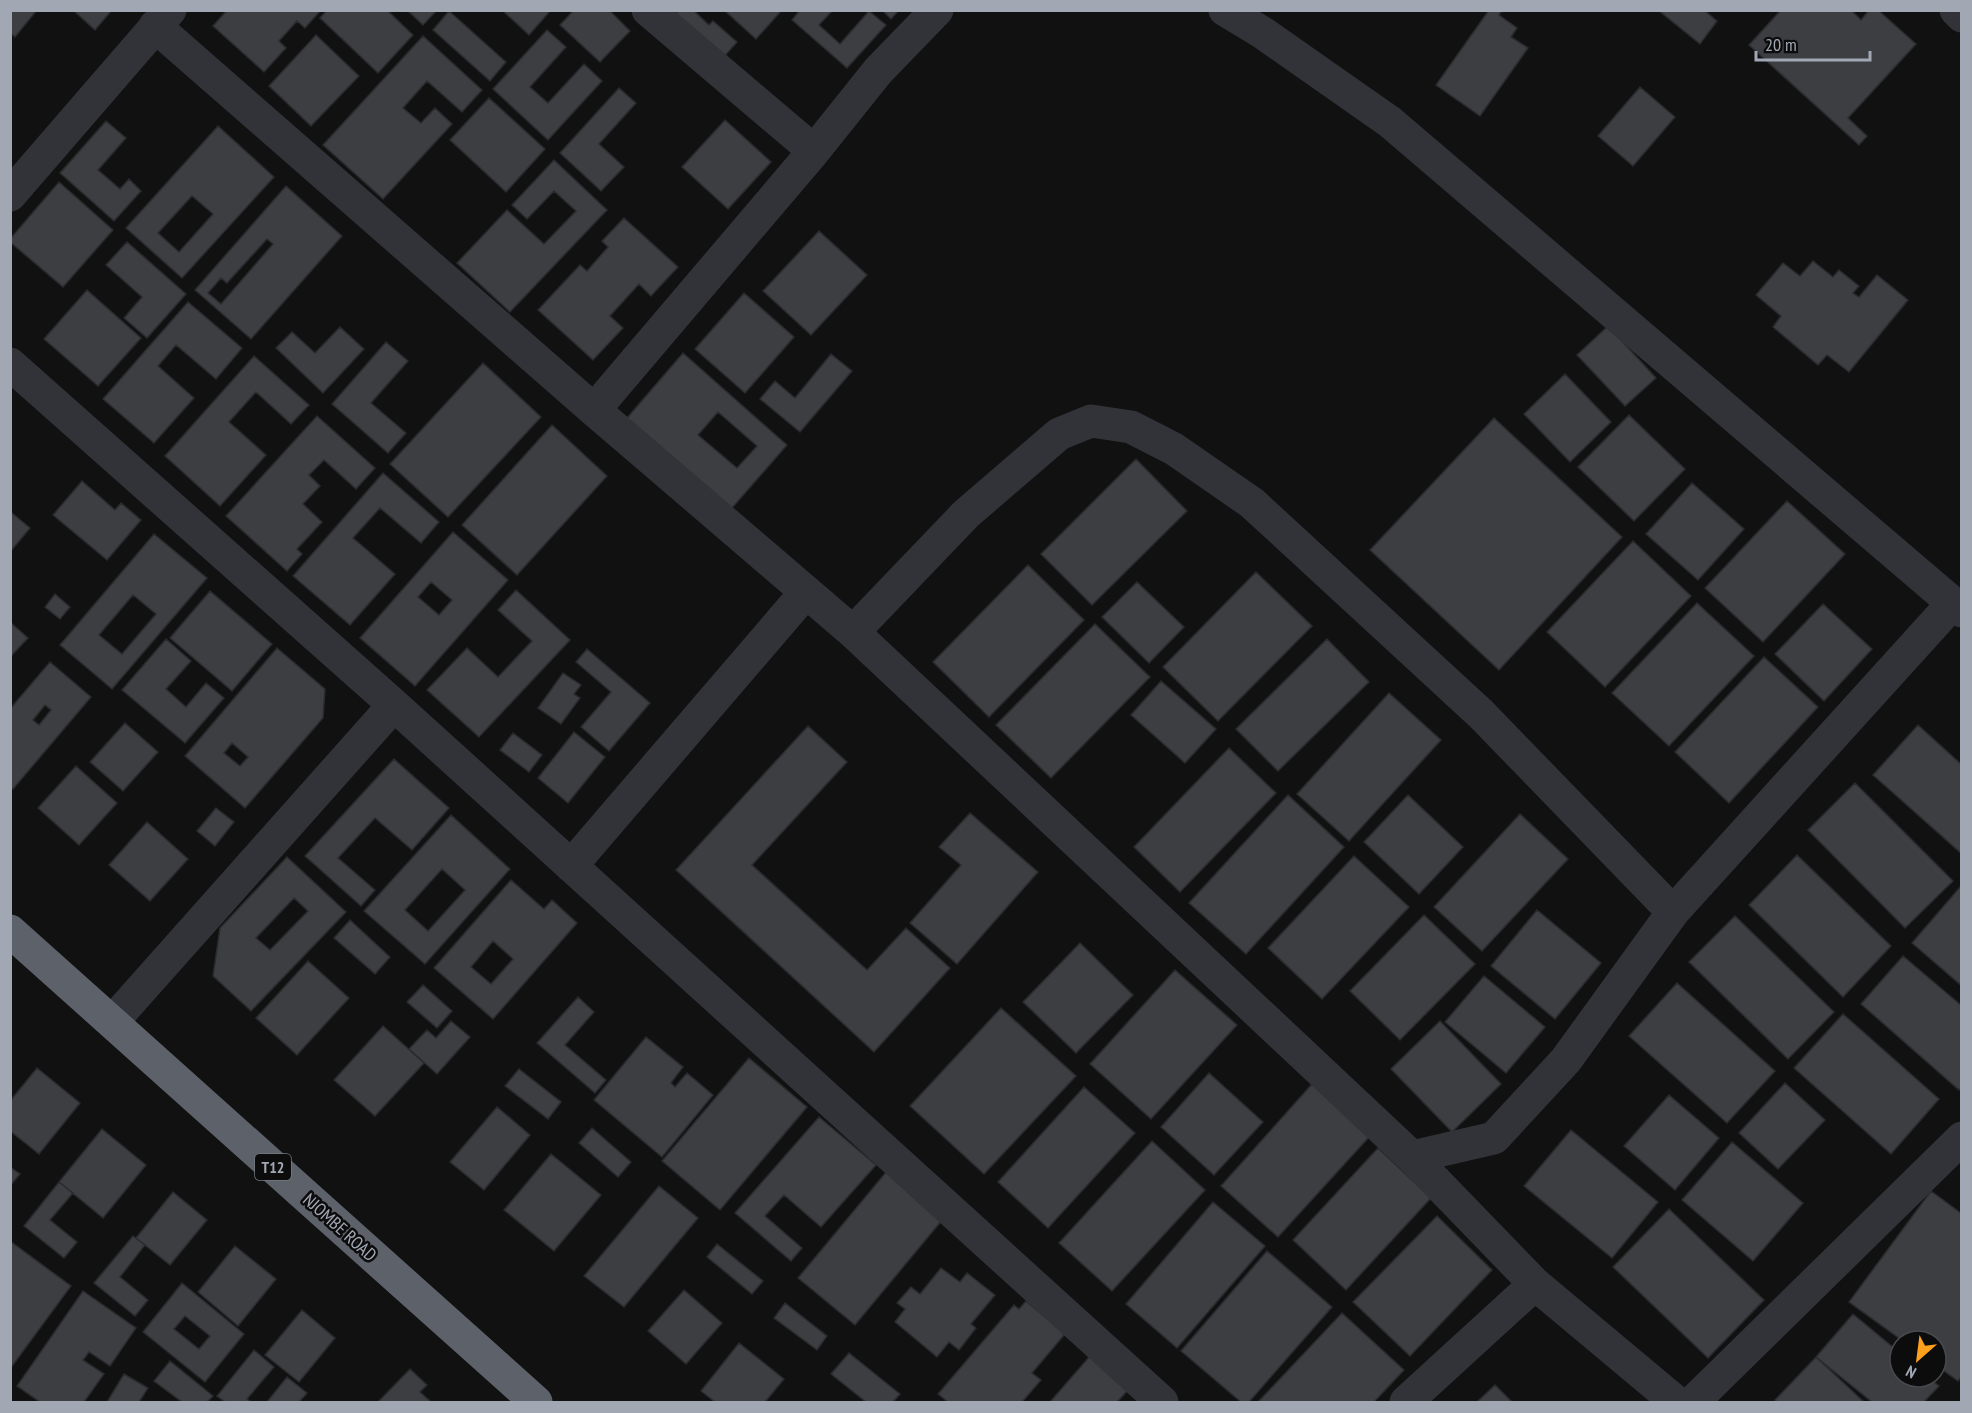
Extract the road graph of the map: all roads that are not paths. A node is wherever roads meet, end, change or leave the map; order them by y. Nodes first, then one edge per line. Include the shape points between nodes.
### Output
1 (648, 10) edge
2 (937, 10) edge
3 (1225, 10) edge
4 (1956, 10) edge
5 (1962, 16) edge
6 (163, 18) edge
7 (814, 151) junction
8 (10, 195) edge
9 (10, 364) edge
10 (594, 410) junction
11 (806, 592) junction
12 (1957, 607) edge
13 (853, 632) junction
14 (394, 705) junction
15 (571, 866) junction
16 (1673, 912) junction
17 (10, 931) edge
18 (112, 1022) junction
19 (1957, 1153) edge
20 (1412, 1157) junction
21 (1535, 1284) junction
22 (536, 1402) edge
23 (1162, 1402) edge
24 (1406, 1402) edge
25 (1676, 1402) edge
26 (1693, 1402) edge

1 - 7 street
2 - 7 street via 878,71
3 - 12 street via 1390,122
4 - 5 street
6 - 8 street
6 - 10 street
7 - 10 street
9 - 14 street
10 - 11 street
11 - 13 street
11 - 15 street
12 - 16 street
13 - 16 street via 966,514 1059,434 1091,421 1131,427 1174,450 1252,503 1481,714
13 - 20 street
14 - 15 street
14 - 18 street
15 - 23 street
16 - 20 street via 1566,1060 1494,1138
17 - 18 highway, NJOMBE ROAD / T12
18 - 22 highway, NJOMBE ROAD / T12
19 - 26 street
20 - 21 street
21 - 24 street
21 - 25 street

